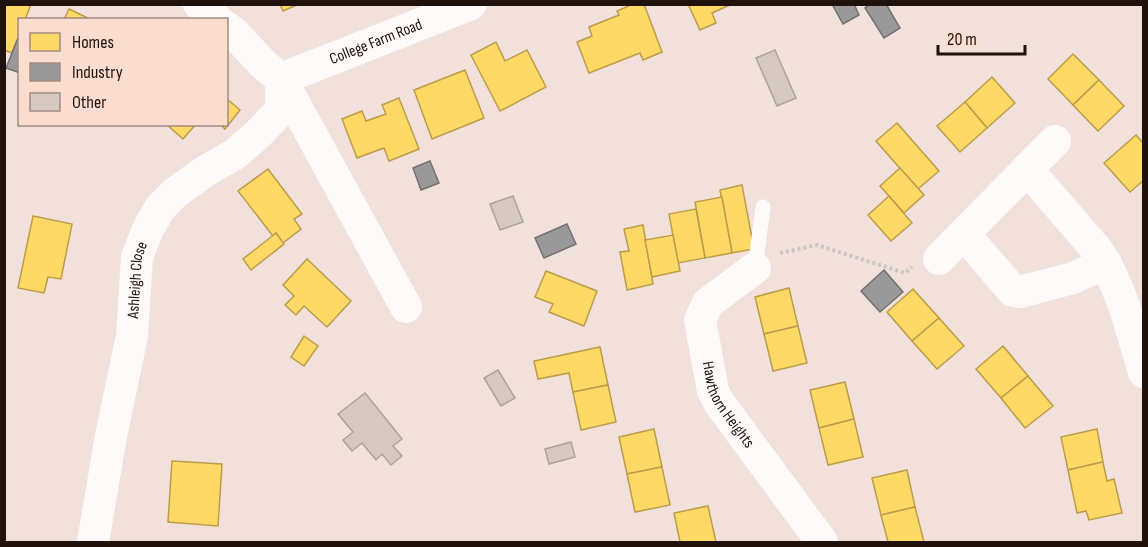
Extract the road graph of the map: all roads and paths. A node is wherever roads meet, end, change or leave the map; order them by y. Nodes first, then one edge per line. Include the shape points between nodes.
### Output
1 (200, 4) edge
2 (471, 4) edge
3 (215, 18) edge
4 (228, 29) edge
5 (281, 79) junction
6 (1055, 141) dead end
7 (1027, 169) junction
8 (763, 207) dead end
9 (964, 234) junction
10 (939, 259) joint
11 (1106, 263) junction
12 (755, 268) junction
13 (1134, 303) edge
14 (406, 307) dead end
15 (1143, 372) edge
16 (93, 543) edge
17 (822, 543) edge

1 - 3 street
2 - 5 street, College Farm Road
4 - 5 street
5 - 14 street
5 - 16 street, Ashleigh Close via 281,110 235,154 175,193 148,229 137,257 132,336
6 - 7 street
7 - 9 street
7 - 11 street
8 - 12 lane
9 - 10 street
9 - 11 street via 1013,291 1073,278
10 - 12 path via 921,256 905,273 817,245 768,256
11 - 13 street via 1118,288
12 - 17 street, Hawthorn Heights via 708,303 700,320 713,391
13 - 15 street

